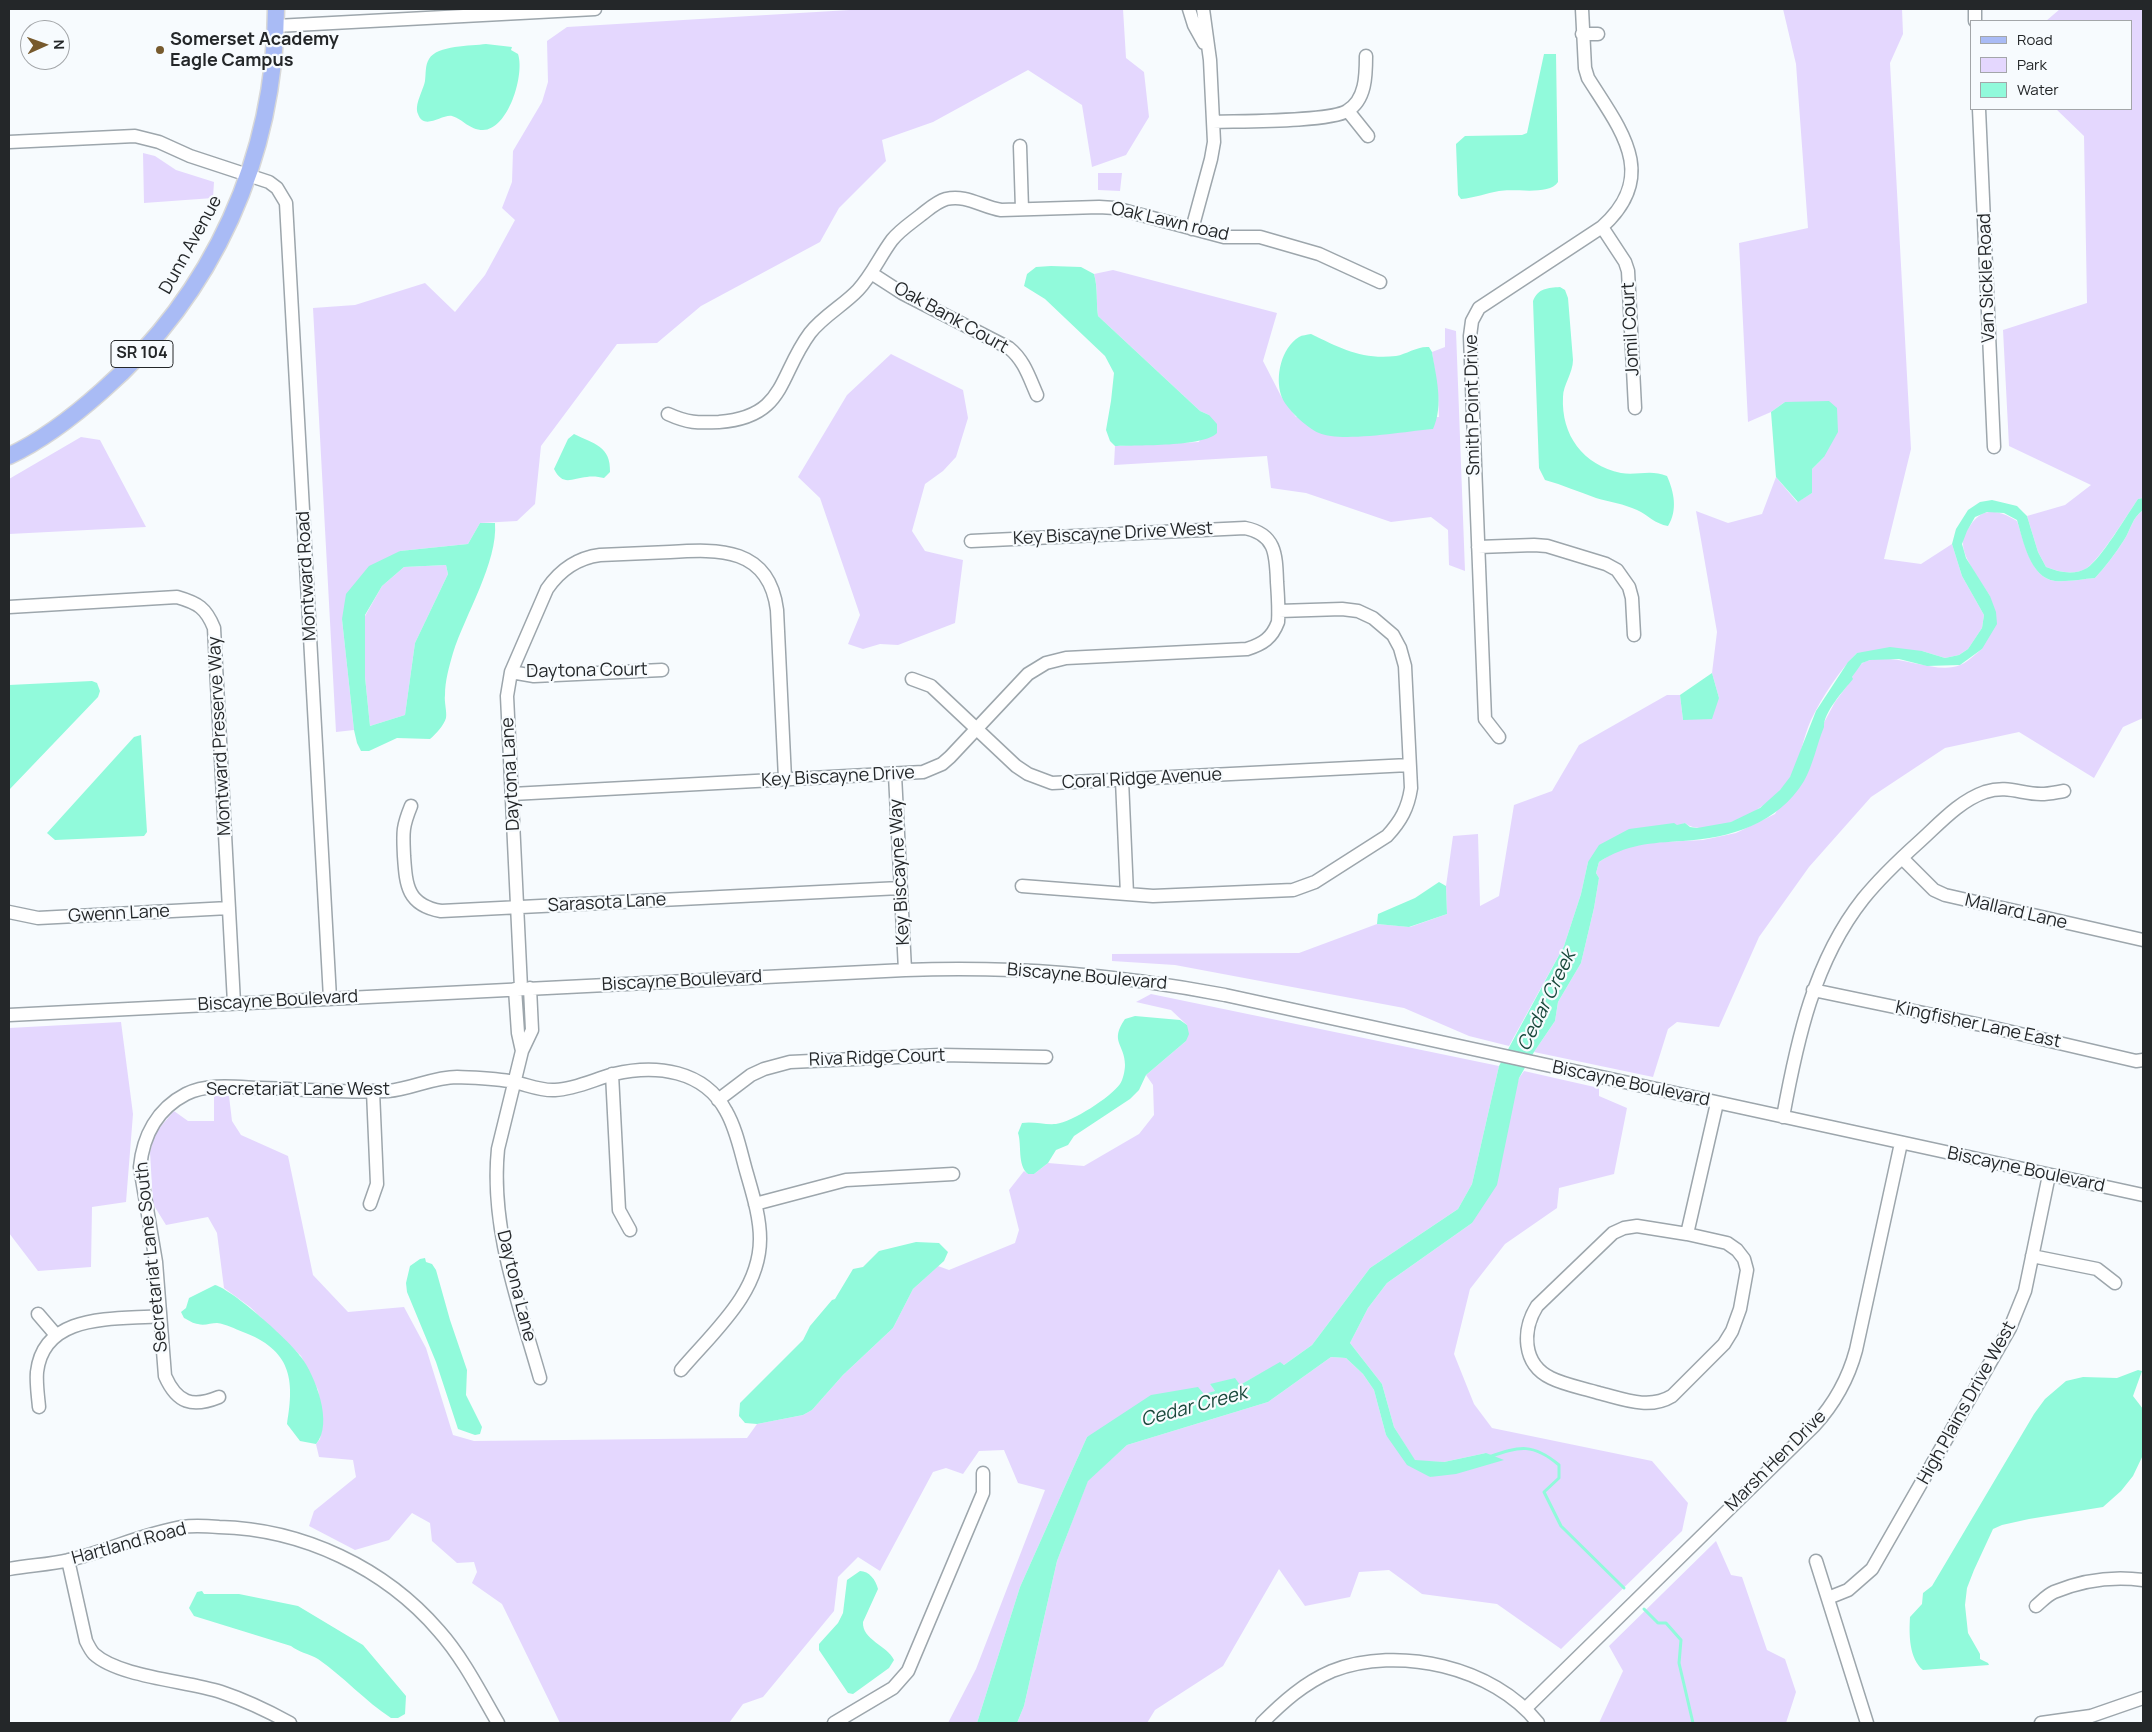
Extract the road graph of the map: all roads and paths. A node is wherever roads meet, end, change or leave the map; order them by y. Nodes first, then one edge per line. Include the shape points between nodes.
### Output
1 (276, 9) edge
2 (595, 9) edge
3 (1189, 9) edge
4 (1203, 9) edge
5 (1573, 9) edge
6 (1582, 9) edge
7 (437, 13) edge
8 (276, 26) junction
9 (1582, 34) junction
10 (1598, 34) dead end
11 (1207, 50) junction
12 (1366, 56) dead end
13 (1979, 110) edge
14 (1348, 111) junction
15 (1213, 122) junction
16 (1368, 136) dead end
17 (9, 142) edge
18 (1020, 146) dead end
19 (249, 174) junction
20 (1022, 209) junction
21 (1602, 227) junction
22 (1192, 229) junction
23 (871, 273) junction
24 (1380, 282) dead end
25 (1037, 395) dead end
26 (1635, 408) dead end
27 (668, 414) dead end
28 (1994, 447) dead end
29 (9, 456) edge
30 (971, 541) dead end
31 (1478, 547) junction
32 (9, 607) edge
33 (1278, 611) junction
34 (1634, 635) dead end
35 (662, 670) dead end
36 (511, 672) junction
37 (912, 678) dead end
38 (977, 728) junction
39 (1499, 736) dead end
40 (1410, 765) junction
41 (895, 775) junction
42 (785, 779) junction
43 (1122, 780) junction
44 (2064, 791) dead end
45 (512, 794) junction
46 (411, 806) dead end
47 (1902, 858) junction
48 (1022, 886) dead end
49 (900, 888) junction
50 (1127, 894) junction
51 (518, 907) junction
52 (229, 908) junction
53 (9, 912) edge
54 (2143, 940) edge
55 (905, 970) junction
56 (522, 988) junction
57 (1814, 990) junction
58 (330, 998) junction
59 (234, 1003) junction
60 (9, 1015) edge
61 (1046, 1057) dead end
62 (2143, 1060) edge
63 (612, 1074) junction
64 (516, 1083) junction
65 (373, 1091) junction
66 (718, 1100) junction
67 (1717, 1103) junction
68 (1783, 1117) junction
69 (148, 1130) joint
70 (1902, 1143) junction
71 (953, 1174) dead end
72 (2049, 1175) junction
73 (2143, 1195) edge
74 (370, 1204) dead end
75 (755, 1204) junction
76 (630, 1230) dead end
77 (1688, 1234) junction
78 (2032, 1256) junction
79 (2115, 1283) dead end
80 (38, 1314) dead end
81 (160, 1316) junction
82 (56, 1335) junction
83 (681, 1370) dead end
84 (540, 1378) dead end
85 (219, 1397) dead end
86 (39, 1407) dead end
87 (983, 1473) dead end
88 (68, 1560) junction
89 (1816, 1561) dead end
90 (9, 1569) edge
91 (2143, 1580) edge
92 (1828, 1598) junction
93 (2036, 1606) dead end
94 (2143, 1698) edge
95 (1526, 1708) junction
96 (290, 1723) edge
97 (498, 1723) edge
98 (834, 1723) edge
99 (1262, 1723) edge
100 (1538, 1723) edge
101 (1867, 1723) edge
102 (2041, 1723) edge

1 - 8 main road, Dunn Avenue / SR 104
2 - 7 street
3 - 11 street
4 - 11 street
5 - 9 street
6 - 9 street, Smith Point Drive
7 - 8 street
8 - 19 main road, Dunn Avenue / SR 104 via 268,99
9 - 10 street
9 - 21 street, Smith Point Drive via 1584,68 1624,135 1631,157 1628,192 1615,215
11 - 15 street
12 - 14 street via 1362,90
13 - 28 street, Van Sickle Road
14 - 15 street via 1327,117
14 - 16 street
15 - 22 street via 1211,159
17 - 19 street, Montward Road via 135,136
18 - 20 street
19 - 29 main road, Dunn Avenue / SR 104 via 236,208 203,272 143,353 93,399
19 - 58 street, Montward Road via 277,188 288,212
20 - 22 street, Oak Lawn road via 1115,208
20 - 23 street, Oak Lawn road via 990,208 960,198 936,203 893,239
21 - 26 street, Jomil Court via 1628,271
21 - 31 street, Smith Point Drive via 1488,300 1472,321
22 - 24 street, Oak Lawn road via 1224,237 1260,237 1298,247
23 - 25 street, Oak Bank Court via 902,293 1009,348 1024,365
23 - 27 street, Oak Lawn road via 858,290 811,332 780,388 762,408 739,420 696,424
30 - 33 street, Key Biscayne Drive West via 1254,530 1262,534 1276,558
31 - 34 street via 1547,546 1617,570 1629,587 1632,598
31 - 39 street, Smith Point Drive via 1485,719
32 - 52 street, Montward Preserve Way via 177,598 192,601 208,613 214,628
33 - 38 street, Key Biscayne Drive via 1274,631 1268,640 1247,649 1054,660 1028,674
33 - 40 street via 1358,611 1373,618 1393,636 1405,666
35 - 36 street, Daytona Court via 534,676
36 - 42 street, Daytona Lane via 547,589 561,572 582,559 600,555 711,550 736,555 759,569 773,590 777,610
36 - 45 street, Daytona Lane via 507,696
37 - 38 street, Coral Ridge Avenue via 931,686
38 - 41 street, Key Biscayne Drive via 937,766 923,772
38 - 43 street, Coral Ridge Avenue via 1016,766 1040,780 1064,783
40 - 43 street, Coral Ridge Avenue
40 - 50 street via 1409,802 1403,816 1387,836 1304,887 1152,896
41 - 42 street, Key Biscayne Drive
41 - 49 street, Key Biscayne Way
42 - 45 street, Key Biscayne Drive
43 - 50 street
44 - 47 street via 2041,794 2009,789 1985,792 1948,815
45 - 51 street, Daytona Lane
46 - 51 street, Sarasota Lane via 403,825 406,883 418,903 441,911
47 - 54 street, Mallard Lane via 1934,890 1945,895
47 - 57 street via 1851,915
48 - 50 street
49 - 51 street, Sarasota Lane
49 - 55 street, Key Biscayne Way
51 - 56 street, Daytona Lane
52 - 53 street, Gwenn Lane via 38,918
52 - 59 street, Montward Preserve Way
55 - 56 street, Biscayne Boulevard
55 - 67 street, Biscayne Boulevard via 1012,969 1124,978 1225,995
56 - 58 street, Biscayne Boulevard
56 - 64 street, Daytona Lane via 532,1030 522,1051
57 - 62 street, Kingfisher Lane East
57 - 68 street via 1803,1024
58 - 59 street, Biscayne Boulevard
59 - 60 street, Biscayne Boulevard
61 - 66 street, Riva Ridge Court via 941,1055 790,1062 751,1075
63 - 64 street, Secretariat Lane West via 556,1090
63 - 66 street, Secretariat Lane West via 631,1070 676,1072 694,1078
63 - 76 street via 619,1210
64 - 65 street, Secretariat Lane West via 454,1077
64 - 84 street, Daytona Lane via 498,1150 500,1228
65 - 69 street, Secretariat Lane West via 216,1086 186,1094 172,1103
65 - 74 street via 377,1184
66 - 75 street, Secretariat Lane West via 732,1124
67 - 68 street, Biscayne Boulevard
67 - 77 street
68 - 70 street, Biscayne Boulevard
69 - 81 street, Secretariat Lane South via 142,1152 141,1179 156,1262
70 - 72 street, Biscayne Boulevard
70 - 95 street, Marsh Hen Drive via 1851,1370 1836,1399 1814,1426
71 - 75 street via 846,1180
72 - 73 street, Biscayne Boulevard
72 - 78 street, High Plains Drive West
75 - 83 street, Secretariat Lane West via 760,1240 754,1274 738,1303
77 - 77 street via 1727,1243 1737,1250 1744,1259 1746,1281 1740,1309 1724,1344 1672,1396 1662,1402 1641,1403 1561,1382 1540,1371 1530,1357 1526,1340 1530,1316 1536,1306 1613,1233 1637,1226
78 - 79 street via 2097,1270
78 - 92 street, High Plains Drive West via 2025,1291 2010,1328 1882,1555 1860,1582
80 - 82 street
81 - 82 street via 89,1322 72,1326
81 - 85 street, Secretariat Lane South via 165,1376 169,1386 190,1402 202,1404
82 - 86 street via 40,1360 37,1374
87 - 98 street via 984,1493 908,1671 893,1688
88 - 90 street, Hartland Road
88 - 96 street via 86,1641 93,1653 106,1662 134,1672 224,1693
88 - 97 street, Hartland Road via 183,1527 231,1527 308,1542 367,1570 416,1607 461,1659
89 - 92 street
91 - 93 street via 2114,1578 2091,1581 2052,1592
92 - 101 street
94 - 102 street via 2091,1716
95 - 99 street via 1502,1689 1464,1673 1412,1661 1378,1660 1340,1669 1308,1684
95 - 100 street

